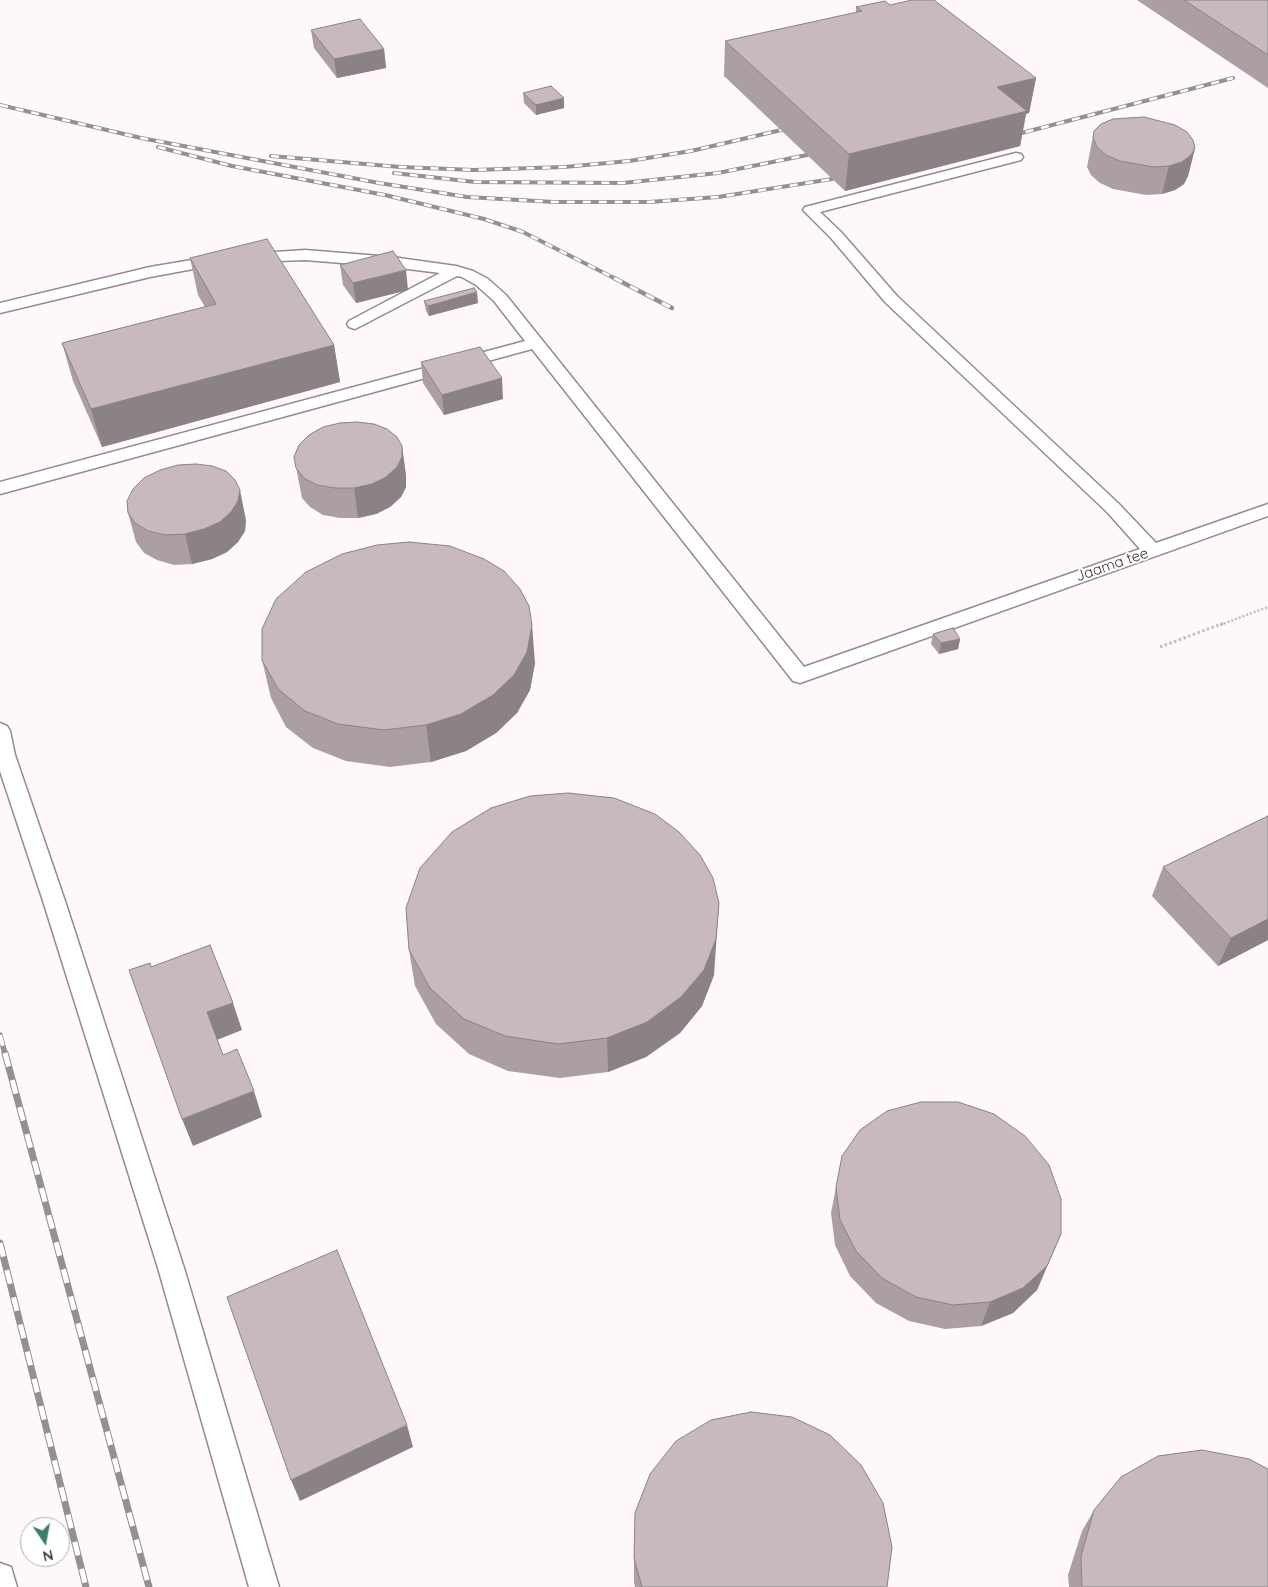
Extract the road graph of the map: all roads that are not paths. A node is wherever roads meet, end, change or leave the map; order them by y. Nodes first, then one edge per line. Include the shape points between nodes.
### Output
1 (1016, 157) dead end
2 (456, 271) junction
3 (0, 308) edge
4 (355, 324) dead end
5 (536, 343) junction
6 (0, 488) edge
7 (1268, 510) edge
8 (1152, 551) junction
9 (0, 731) edge
10 (0, 1578) edge
11 (2, 1587) edge
12 (264, 1587) edge

1 - 8 lane via 810,210 891,299 1112,508
2 - 3 lane via 392,262 305,256 231,258 150,272
2 - 4 lane
2 - 5 lane via 482,282 500,298
5 - 6 lane
5 - 8 lane, Jaama tee via 800,676
7 - 8 lane, Jaama tee
9 - 12 lane via 5,755 171,1268
10 - 11 lane

